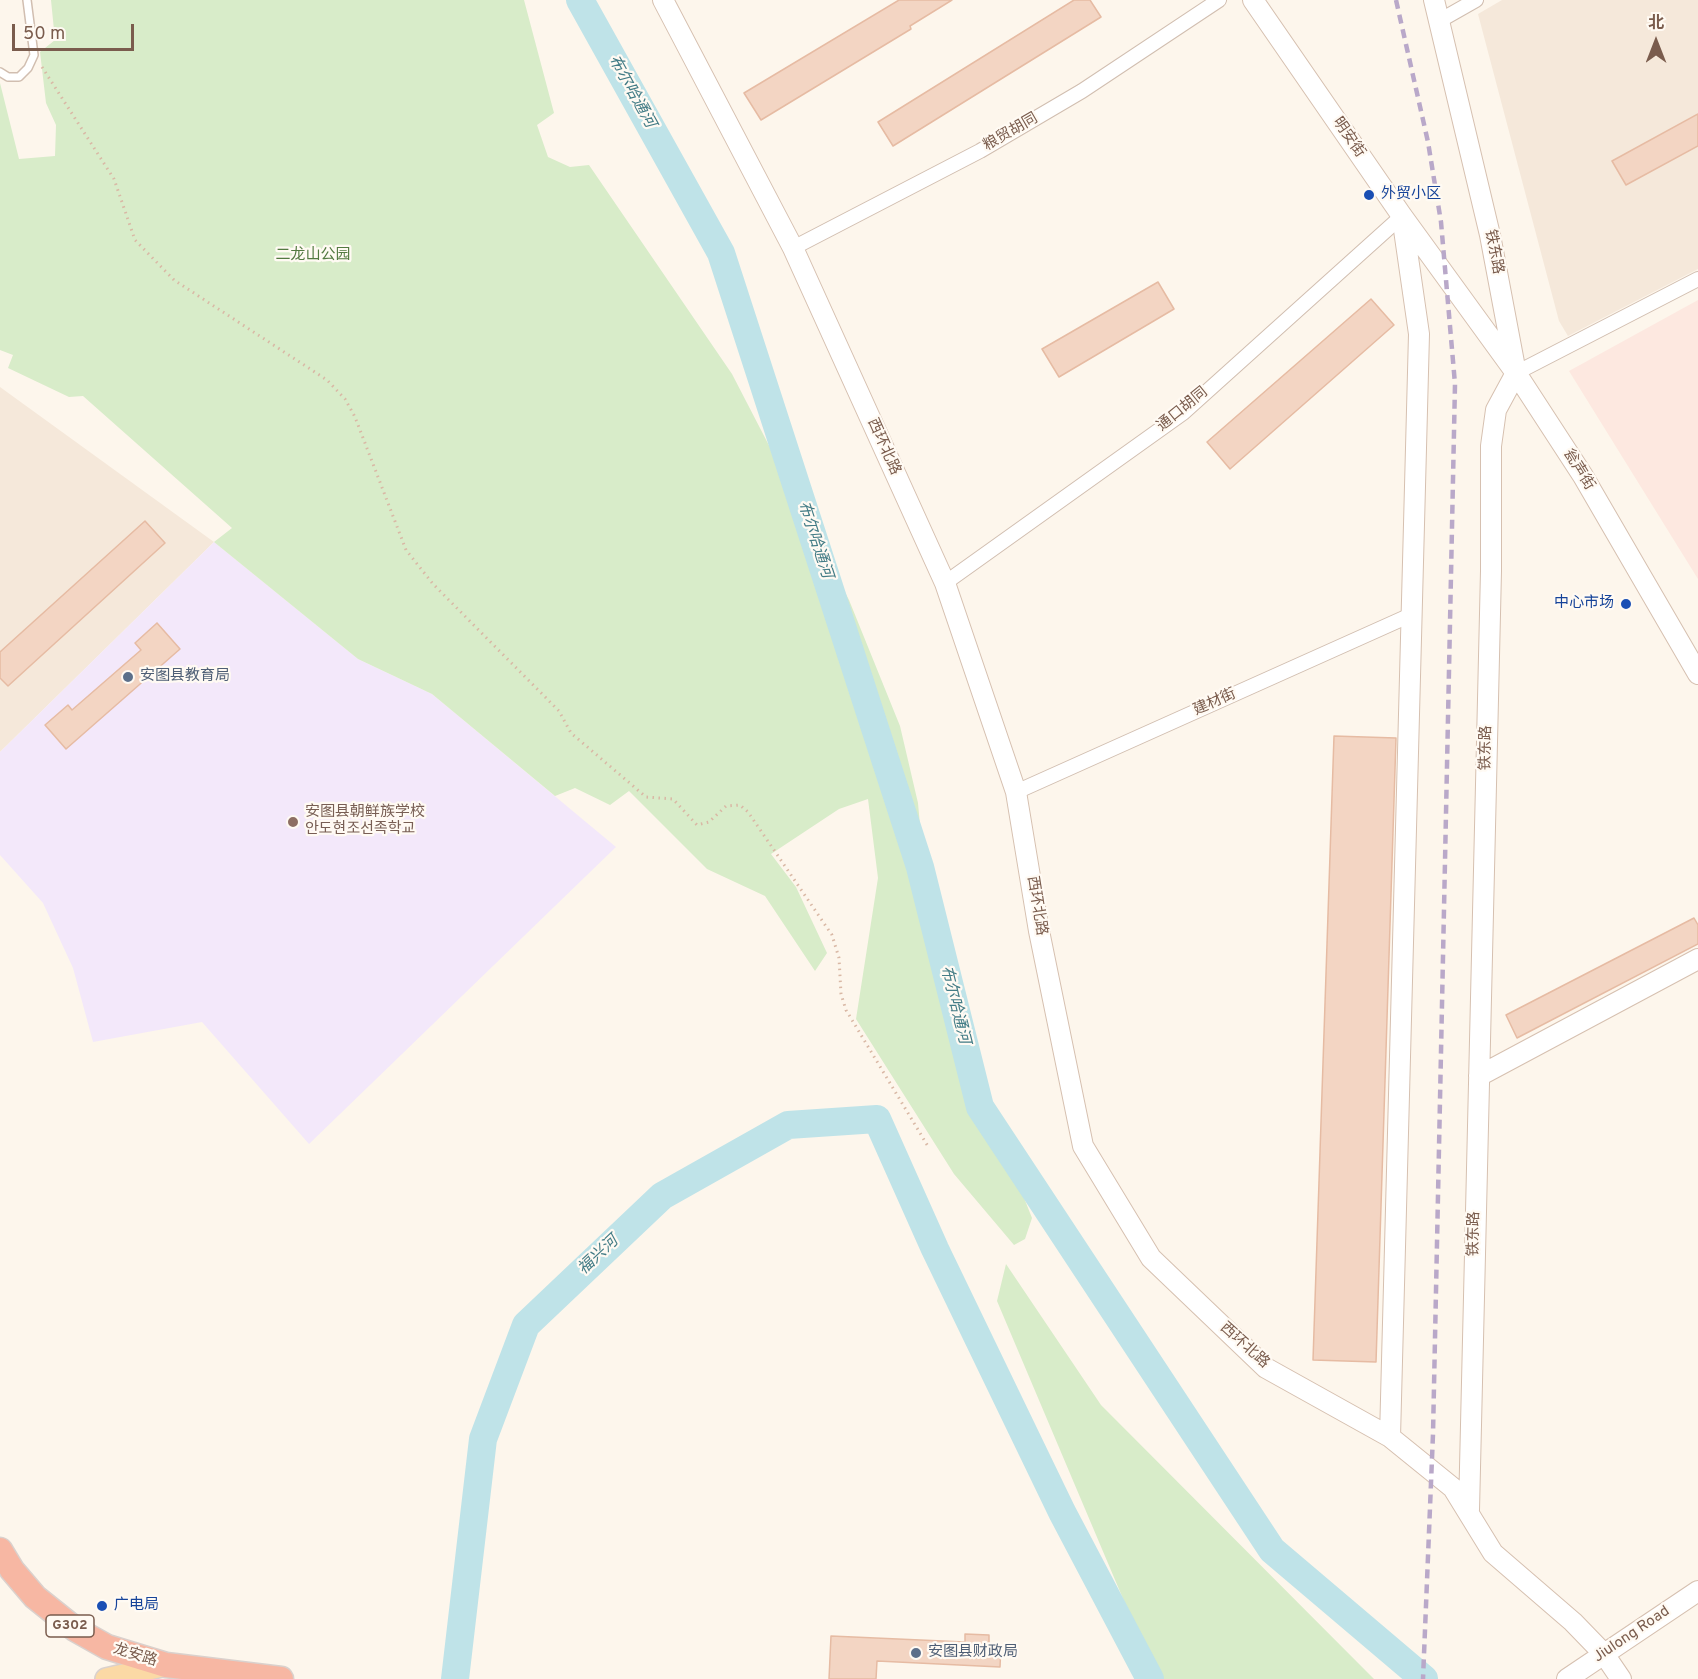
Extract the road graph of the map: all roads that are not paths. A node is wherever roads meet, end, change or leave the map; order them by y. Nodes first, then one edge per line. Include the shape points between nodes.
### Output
1 (27, 0) edge
2 (663, 0) edge
3 (1219, 0) edge
4 (1253, 0) edge
5 (1434, 0) edge
6 (1476, 0) edge
7 (1439, 21) junction
8 (0, 72) edge
9 (1402, 216) junction
10 (793, 248) junction
11 (1446, 275) joint
12 (1698, 279) edge
13 (1516, 373) junction
14 (945, 583) junction
15 (1413, 614) junction
16 (1698, 674) edge
17 (1016, 792) junction
18 (1698, 959) edge
19 (1479, 1076) junction
20 (1389, 1437) junction
21 (1469, 1510) junction
22 (0, 1550) edge
23 (1698, 1591) edge
24 (1604, 1654) junction
25 (166, 1665) junction
26 (106, 1679) edge
27 (281, 1679) edge
28 (1567, 1679) edge
29 (1621, 1679) edge

1 - 8 lane via 34,56 19,77
2 - 10 street, 西环北路
3 - 10 street, 粮贸胡同 via 1082,91 980,151
4 - 9 street, 明安街
5 - 7 street, 铁东路
6 - 7 street
7 - 13 street, 铁东路 via 1487,223
9 - 11 street, 明安街
9 - 14 street, 通口胡同 via 1183,413
9 - 15 street via 1419,334
10 - 14 street, 西环北路
11 - 13 street, 瓮声街
12 - 13 street
13 - 16 street, 瓮声街 via 1583,476
13 - 19 street, 铁东路 via 1496,410 1491,446
14 - 17 street, 西环北路
15 - 17 street, 建材街
15 - 20 street
17 - 20 street, 西环北路 via 1039,932 1083,1146 1151,1258 1266,1368
18 - 19 street
19 - 21 street, 铁东路
20 - 21 street, 西环北路 via 1453,1488
21 - 24 street, 西环北路 via 1503,1564 1573,1622
22 - 25 highway, 龙安路 / G302 via 35,1597 75,1629 107,1647
23 - 24 street, Jiulong Road
24 - 28 street, Jiulong Road
24 - 29 street, 西环北路
25 - 26 main road
25 - 27 highway, G302

